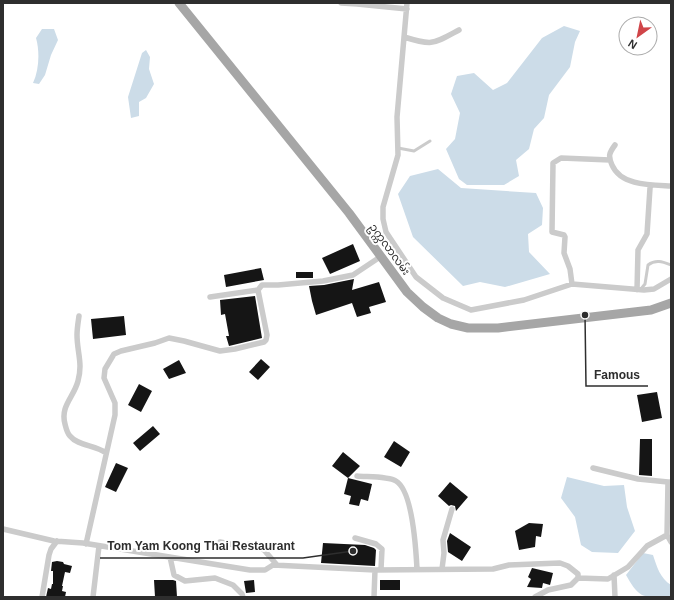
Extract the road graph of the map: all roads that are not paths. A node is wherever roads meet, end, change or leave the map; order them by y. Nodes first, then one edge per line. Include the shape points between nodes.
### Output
1 (179, 3) edge
2 (340, 3) edge
3 (357, 4) edge
4 (407, 6) edge
5 (459, 30) dead end
6 (404, 37) junction
7 (430, 141) dead end
8 (615, 146) dead end
9 (398, 148) junction
10 (610, 160) junction
11 (651, 185) junction
12 (671, 186) edge
13 (380, 257) junction
14 (671, 265) edge
15 (671, 279) edge
16 (572, 284) junction
17 (645, 284) junction
18 (654, 289) junction
19 (258, 290) junction
20 (638, 290) junction
21 (210, 297) dead end
22 (671, 303) edge
23 (79, 316) dead end
24 (106, 453) junction
25 (593, 468) dead end
26 (357, 476) dead end
27 (670, 482) edge
28 (452, 509) dead end
29 (669, 524) edge
30 (3, 529) edge
31 (667, 535) junction
32 (355, 538) dead end
33 (57, 541) junction
34 (220, 542) dead end
35 (671, 542) edge
36 (86, 544) junction
37 (99, 546) junction
38 (170, 557) junction
39 (277, 565) junction
40 (417, 569) junction
41 (442, 569) junction
42 (375, 570) junction
43 (381, 570) junction
44 (614, 576) junction
45 (578, 578) junction
46 (42, 597) edge
47 (93, 597) edge
48 (243, 597) edge
49 (374, 597) edge
50 (536, 597) edge
51 (615, 597) edge

1 - 13 main road, ဥက္ကလာလမ်း via 350,213
2 - 3 street
3 - 4 street
4 - 6 street
5 - 6 street via 436,42 425,43
6 - 9 street via 397,117
7 - 9 lane via 414,151
8 - 10 street
9 - 16 street via 383,207 383,219 386,232 416,277 443,298 470,310 524,300
10 - 11 street via 616,173 626,180
10 - 16 street via 561,158 553,163 552,232 565,237 564,253
11 - 12 street
11 - 20 street via 647,234 638,250
13 - 19 street via 353,275 322,281 262,285
13 - 22 main road, ဥက္ကလာလမ်း via 407,292 423,307 438,318 468,328 498,328 565,321 651,310
14 - 17 lane via 662,261 652,262 648,265
15 - 18 street
16 - 20 street
17 - 18 lane
17 - 20 lane
18 - 20 street
19 - 21 street
19 - 24 street via 267,335 264,342 220,351 169,338 114,354 104,373 115,403 112,432
23 - 24 street via 77,336 80,371 78,383 64,411 64,421 69,436
24 - 36 street
25 - 27 street via 638,479
26 - 40 street via 386,478 396,481 404,490 415,532
27 - 29 street
28 - 41 street via 444,540
29 - 31 street
30 - 33 street
31 - 35 street
31 - 44 street via 648,546 628,567
32 - 43 street via 376,544 382,549
33 - 36 street
33 - 46 street via 49,555
34 - 39 street via 240,546 251,544 264,550
36 - 37 street
37 - 38 street
37 - 47 street
38 - 39 street via 250,570 264,570
38 - 48 street via 174,575 185,581 215,578 233,585
39 - 42 street
40 - 41 street
40 - 43 street
41 - 45 street via 493,569 509,565 560,563 578,574
42 - 43 street
42 - 49 street
44 - 45 street via 608,579
44 - 51 street
45 - 50 street via 571,586 548,590

